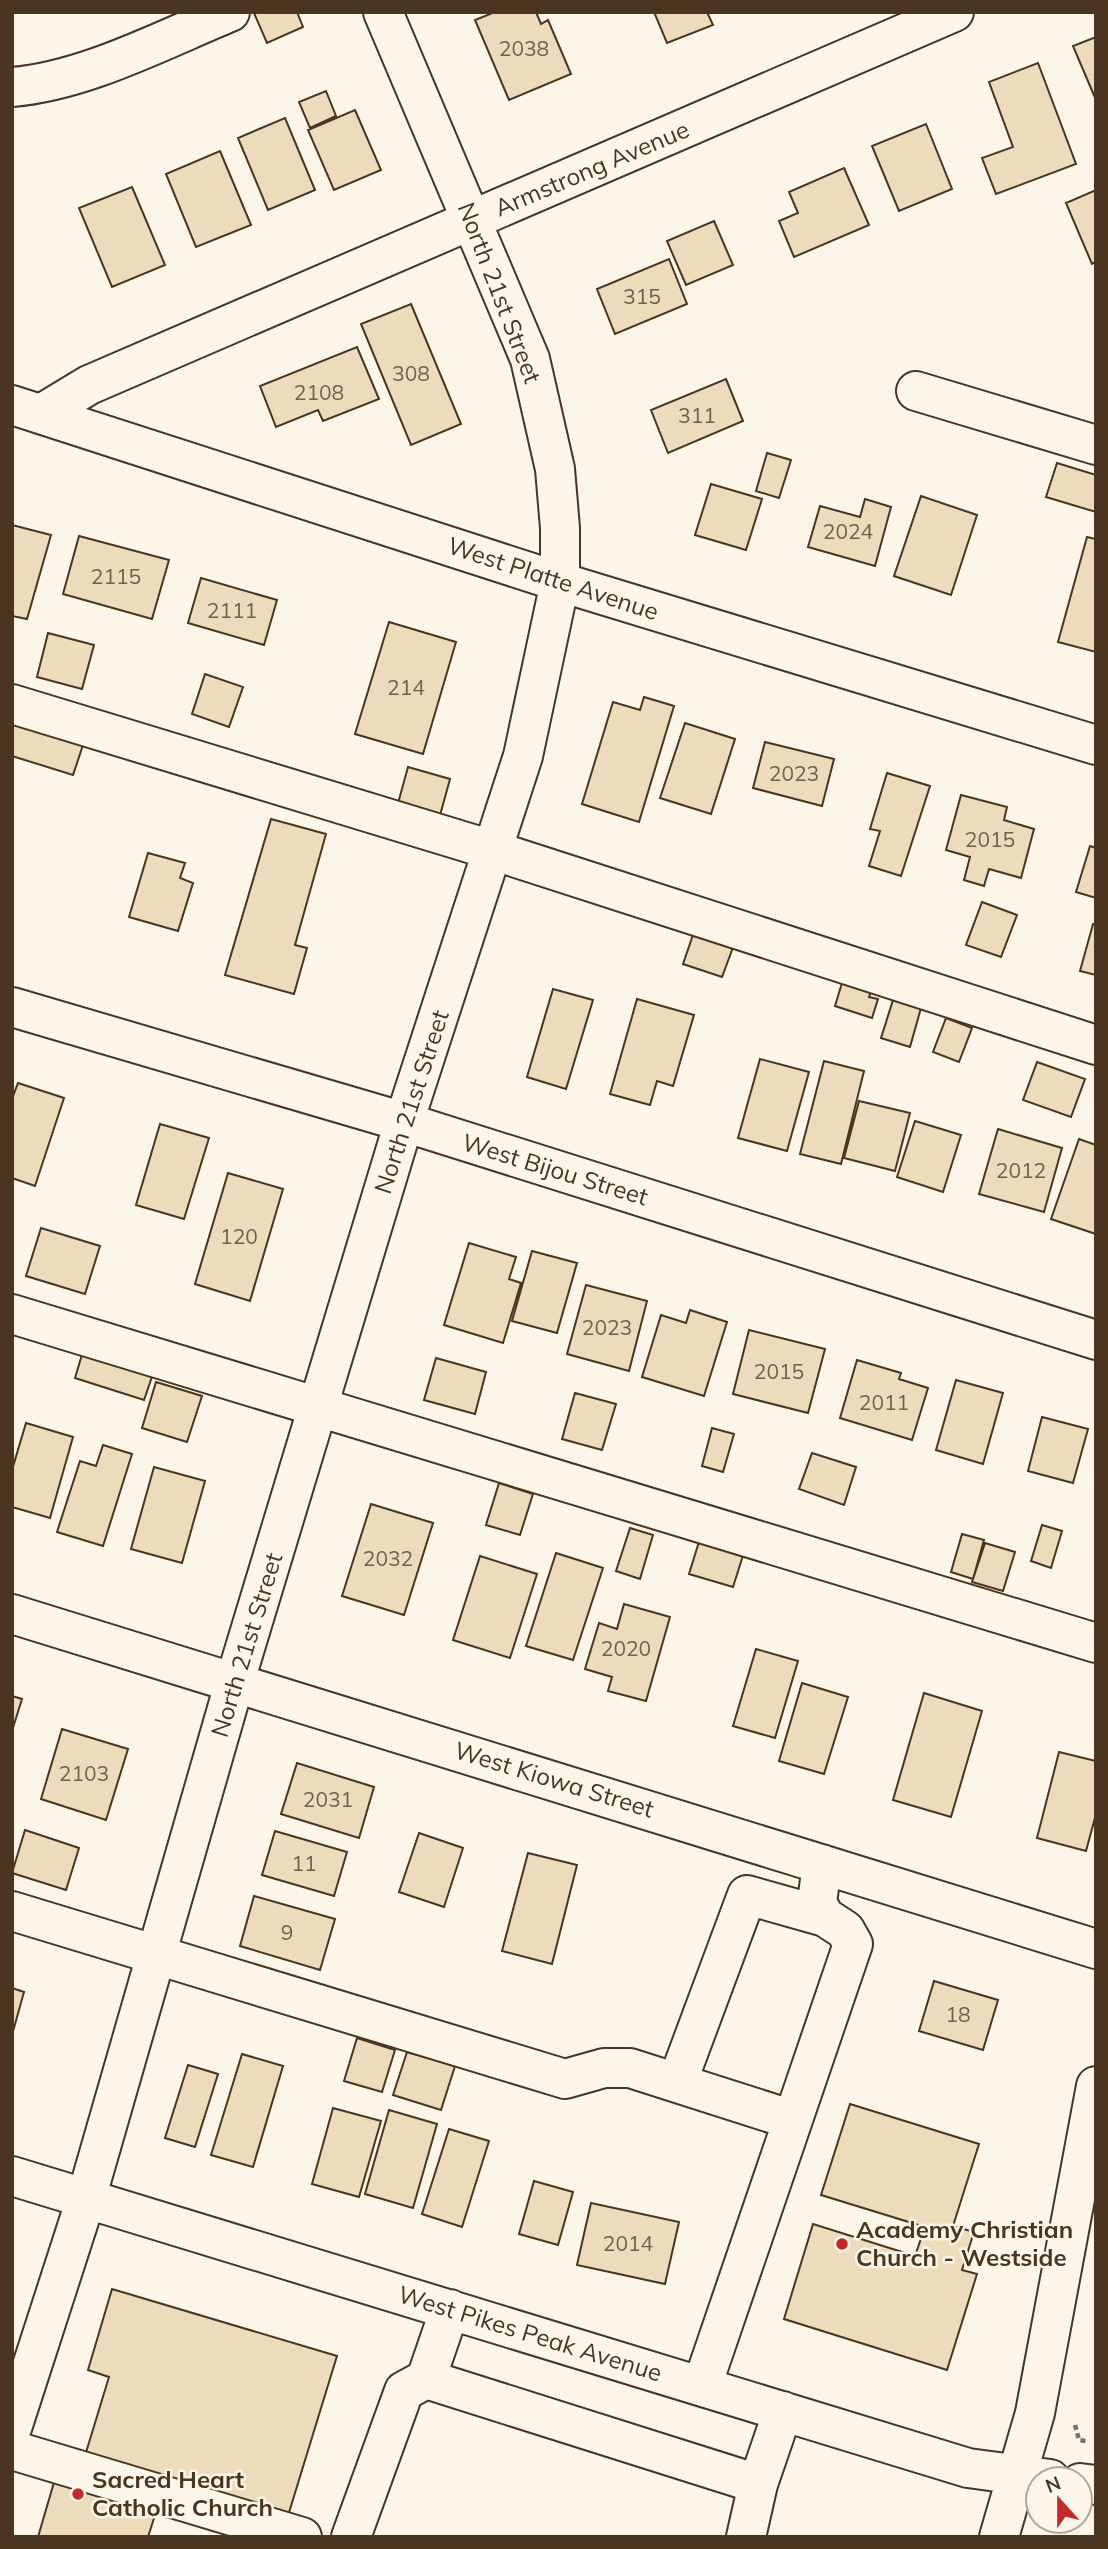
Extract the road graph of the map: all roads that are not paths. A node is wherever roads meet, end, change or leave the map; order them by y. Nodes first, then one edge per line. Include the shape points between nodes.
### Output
1 (230, 12) edge
2 (383, 12) edge
3 (954, 12) edge
4 (12, 87) edge
5 (472, 221) junction
6 (916, 391) dead end
7 (27, 409) edge
8 (1096, 445) edge
9 (560, 582) junction
10 (12, 704) edge
11 (1096, 745) edge
12 (492, 850) junction
13 (12, 1007) edge
14 (1096, 1045) edge
15 (404, 1122) junction
16 (12, 1314) edge
17 (1096, 1340) edge
18 (318, 1408) junction
19 (12, 1614) edge
20 (1096, 1643) edge
21 (236, 1681) junction
22 (822, 1864) junction
23 (12, 1911) edge
24 (825, 1917) junction
25 (1096, 1949) edge
26 (156, 1954) junction
27 (677, 2083) junction
28 (1096, 2086) edge
29 (793, 2120) junction
30 (12, 2176) edge
31 (86, 2199) junction
32 (450, 2309) junction
33 (426, 2379) junction
34 (702, 2386) junction
35 (783, 2411) junction
36 (12, 2428) edge
37 (12, 2450) edge
38 (1034, 2465) edge
39 (1024, 2476) edge
40 (758, 2484) junction
41 (1024, 2494) edge
42 (302, 2537) edge
43 (351, 2537) edge
44 (746, 2537) edge
45 (999, 2537) edge

1 - 4 street via 79,75
2 - 5 street, North 21st Street
3 - 5 street, Armstrong Avenue
5 - 7 street, Armstrong Avenue
5 - 9 street, North 21st Street via 530,359 555,469
6 - 8 street
7 - 9 street, West Platte Avenue
9 - 11 street, West Platte Avenue
9 - 12 street, North 21st Street via 523,756
10 - 12 street
12 - 14 street
12 - 15 street, North 21st Street
13 - 15 street, West Bijou Street
15 - 17 street, West Bijou Street
15 - 18 street, North 21st Street
16 - 18 street
18 - 20 street
18 - 21 street, North 21st Street
19 - 21 street, West Kiowa Street
21 - 22 street, West Kiowa Street
21 - 26 street, North 21st Street
22 - 24 street via 817,1903
22 - 25 street, West Kiowa Street
23 - 26 street
24 - 27 street via 747,1895
24 - 29 street via 845,1930 853,1944
26 - 27 street via 565,2079 604,2068 629,2068
26 - 31 street, North 21st Street
27 - 29 street
28 - 38 street via 1035,2413
29 - 34 street
30 - 31 street, West Pikes Peak Avenue
31 - 32 street, West Pikes Peak Avenue
31 - 36 street, North 21st Street
32 - 33 street
32 - 34 street, West Pikes Peak Avenue
33 - 40 street
33 - 43 street via 404,2391
34 - 35 street, West Pikes Peak Avenue
35 - 39 street, West Pikes Peak Avenue via 968,2468
35 - 40 street
37 - 42 street
40 - 44 street
41 - 45 street

